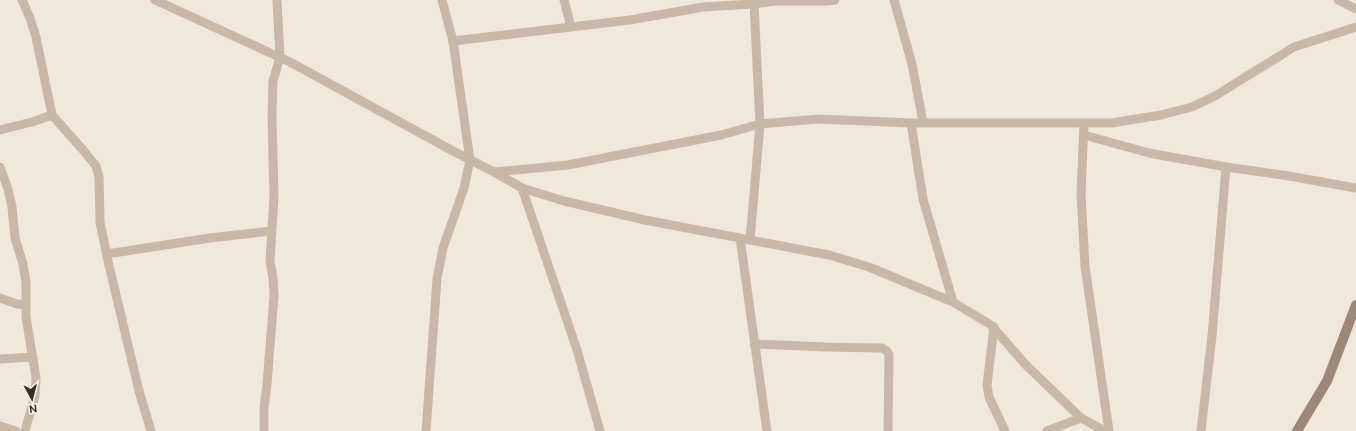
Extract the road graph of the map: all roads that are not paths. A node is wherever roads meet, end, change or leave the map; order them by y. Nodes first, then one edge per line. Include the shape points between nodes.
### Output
1 (155, 0) edge
2 (277, 0) edge
3 (442, 0) edge
4 (564, 0) edge
5 (835, 0) edge
6 (894, 0) edge
7 (1338, 0) edge
8 (23, 1) edge
9 (702, 3) edge
10 (754, 4) junction
11 (1356, 9) edge
12 (571, 27) junction
13 (1356, 27) edge
14 (453, 41) junction
15 (280, 58) junction
16 (52, 115) junction
17 (923, 122) junction
18 (911, 123) junction
19 (1084, 123) junction
20 (760, 124) junction
21 (0, 130) edge
22 (1084, 135) junction
23 (470, 160) junction
24 (0, 167) edge
25 (1226, 167) junction
26 (494, 172) junction
27 (522, 188) junction
28 (1356, 188) edge
29 (271, 231) junction
30 (740, 238) junction
31 (750, 240) junction
32 (107, 254) junction
33 (0, 298) edge
34 (953, 302) junction
35 (26, 304) junction
36 (1356, 305) edge
37 (994, 327) junction
38 (754, 344) junction
39 (33, 357) junction
40 (0, 359) edge
41 (1081, 418) junction
42 (0, 426) edge
43 (12, 430) edge
44 (24, 431) edge
45 (151, 431) edge
46 (264, 431) edge
47 (426, 431) edge
48 (600, 431) edge
49 (767, 431) edge
50 (888, 431) edge
51 (1005, 431) edge
52 (1047, 431) edge
53 (1105, 431) edge
54 (1109, 431) edge
55 (1201, 431) edge
56 (1297, 431) edge

1 - 15 street
2 - 15 street
3 - 14 street
4 - 12 street
5 - 10 street
6 - 17 street via 912,64
7 - 11 street
8 - 16 street via 36,37
9 - 10 street
9 - 12 street via 630,20
10 - 20 street
12 - 14 street
13 - 19 street via 1294,47 1215,96 1192,107 1118,122
14 - 23 street
15 - 23 street
15 - 29 street via 273,81 274,197
16 - 21 street
16 - 32 street via 96,166 99,177 100,222
17 - 18 street
17 - 19 street
18 - 20 street via 819,119
18 - 34 street via 923,199
19 - 22 street
20 - 26 street via 721,135 568,164
20 - 31 street
22 - 25 street via 1149,153
22 - 54 street via 1081,194 1085,266
23 - 26 street
23 - 47 street via 464,188 443,248 437,280
24 - 35 street via 8,189 15,238 23,264
25 - 28 street
25 - 55 street
26 - 27 street
27 - 30 street via 564,201 645,220
27 - 48 street via 577,350
29 - 32 street
29 - 46 street via 270,261 274,296
30 - 31 street
30 - 38 street
31 - 34 street via 829,255 869,267
32 - 45 street
33 - 35 street via 17,304
34 - 37 street
35 - 39 street via 28,338
36 - 56 street via 1327,381
37 - 41 street via 1026,364
37 - 51 street via 987,385 989,397
38 - 49 street
38 - 50 street via 882,348 887,351
39 - 40 street
39 - 44 street via 35,396
41 - 52 street
41 - 53 street
42 - 43 street

